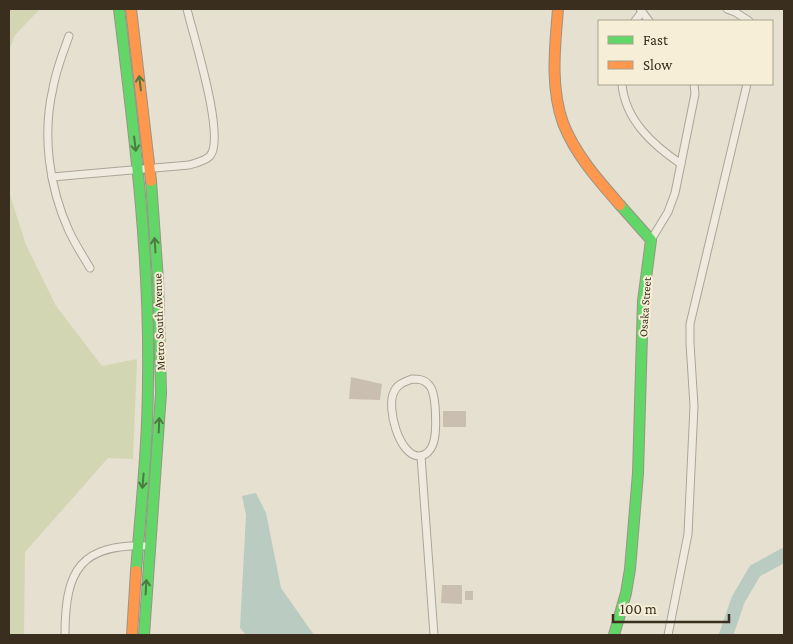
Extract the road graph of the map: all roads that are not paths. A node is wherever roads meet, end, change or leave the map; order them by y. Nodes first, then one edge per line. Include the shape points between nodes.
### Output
1 (120, 9) edge
2 (131, 9) edge
3 (187, 9) edge
4 (558, 9) edge
5 (727, 9) edge
6 (748, 20) edge
7 (69, 36) dead end
8 (622, 85) edge
9 (694, 85) edge
10 (747, 85) edge
11 (681, 164) junction
12 (150, 169) junction
13 (138, 170) junction
14 (52, 177) junction
15 (652, 240) junction
16 (90, 268) dead end
17 (421, 456) junction
18 (138, 546) junction
19 (150, 546) junction
20 (65, 635) edge
21 (132, 635) edge
22 (144, 635) edge
23 (434, 635) edge
24 (614, 635) edge
25 (668, 635) edge

1 -> 13 street, Metro South Avenue
12 -> 2 street, Metro South Avenue
3 - 12 street via 213,116 214,145 210,155 200,162
4 - 15 street via 555,82 564,128 582,158
5 - 6 street
7 - 14 street via 52,90 48,131
8 - 11 street via 623,96 634,120 657,147
9 - 11 street
10 - 25 street via 690,324 694,406 690,499 685,553
11 - 15 street via 668,212
12 - 13 street
19 -> 12 street, Metro South Avenue via 161,371
13 - 14 street
13 -> 18 street, Metro South Avenue via 148,368 147,431
14 - 16 street via 68,230
15 - 24 street, Osaka Street via 643,301 638,473 631,560
17 - 17 street via 434,443 434,393 430,385 412,379 401,383 391,404 403,446 412,455
17 - 23 street
18 - 19 street
18 - 20 street via 104,549 84,560 72,580 65,611
18 - 21 street, Metro South Avenue
22 -> 19 street, Metro South Avenue

